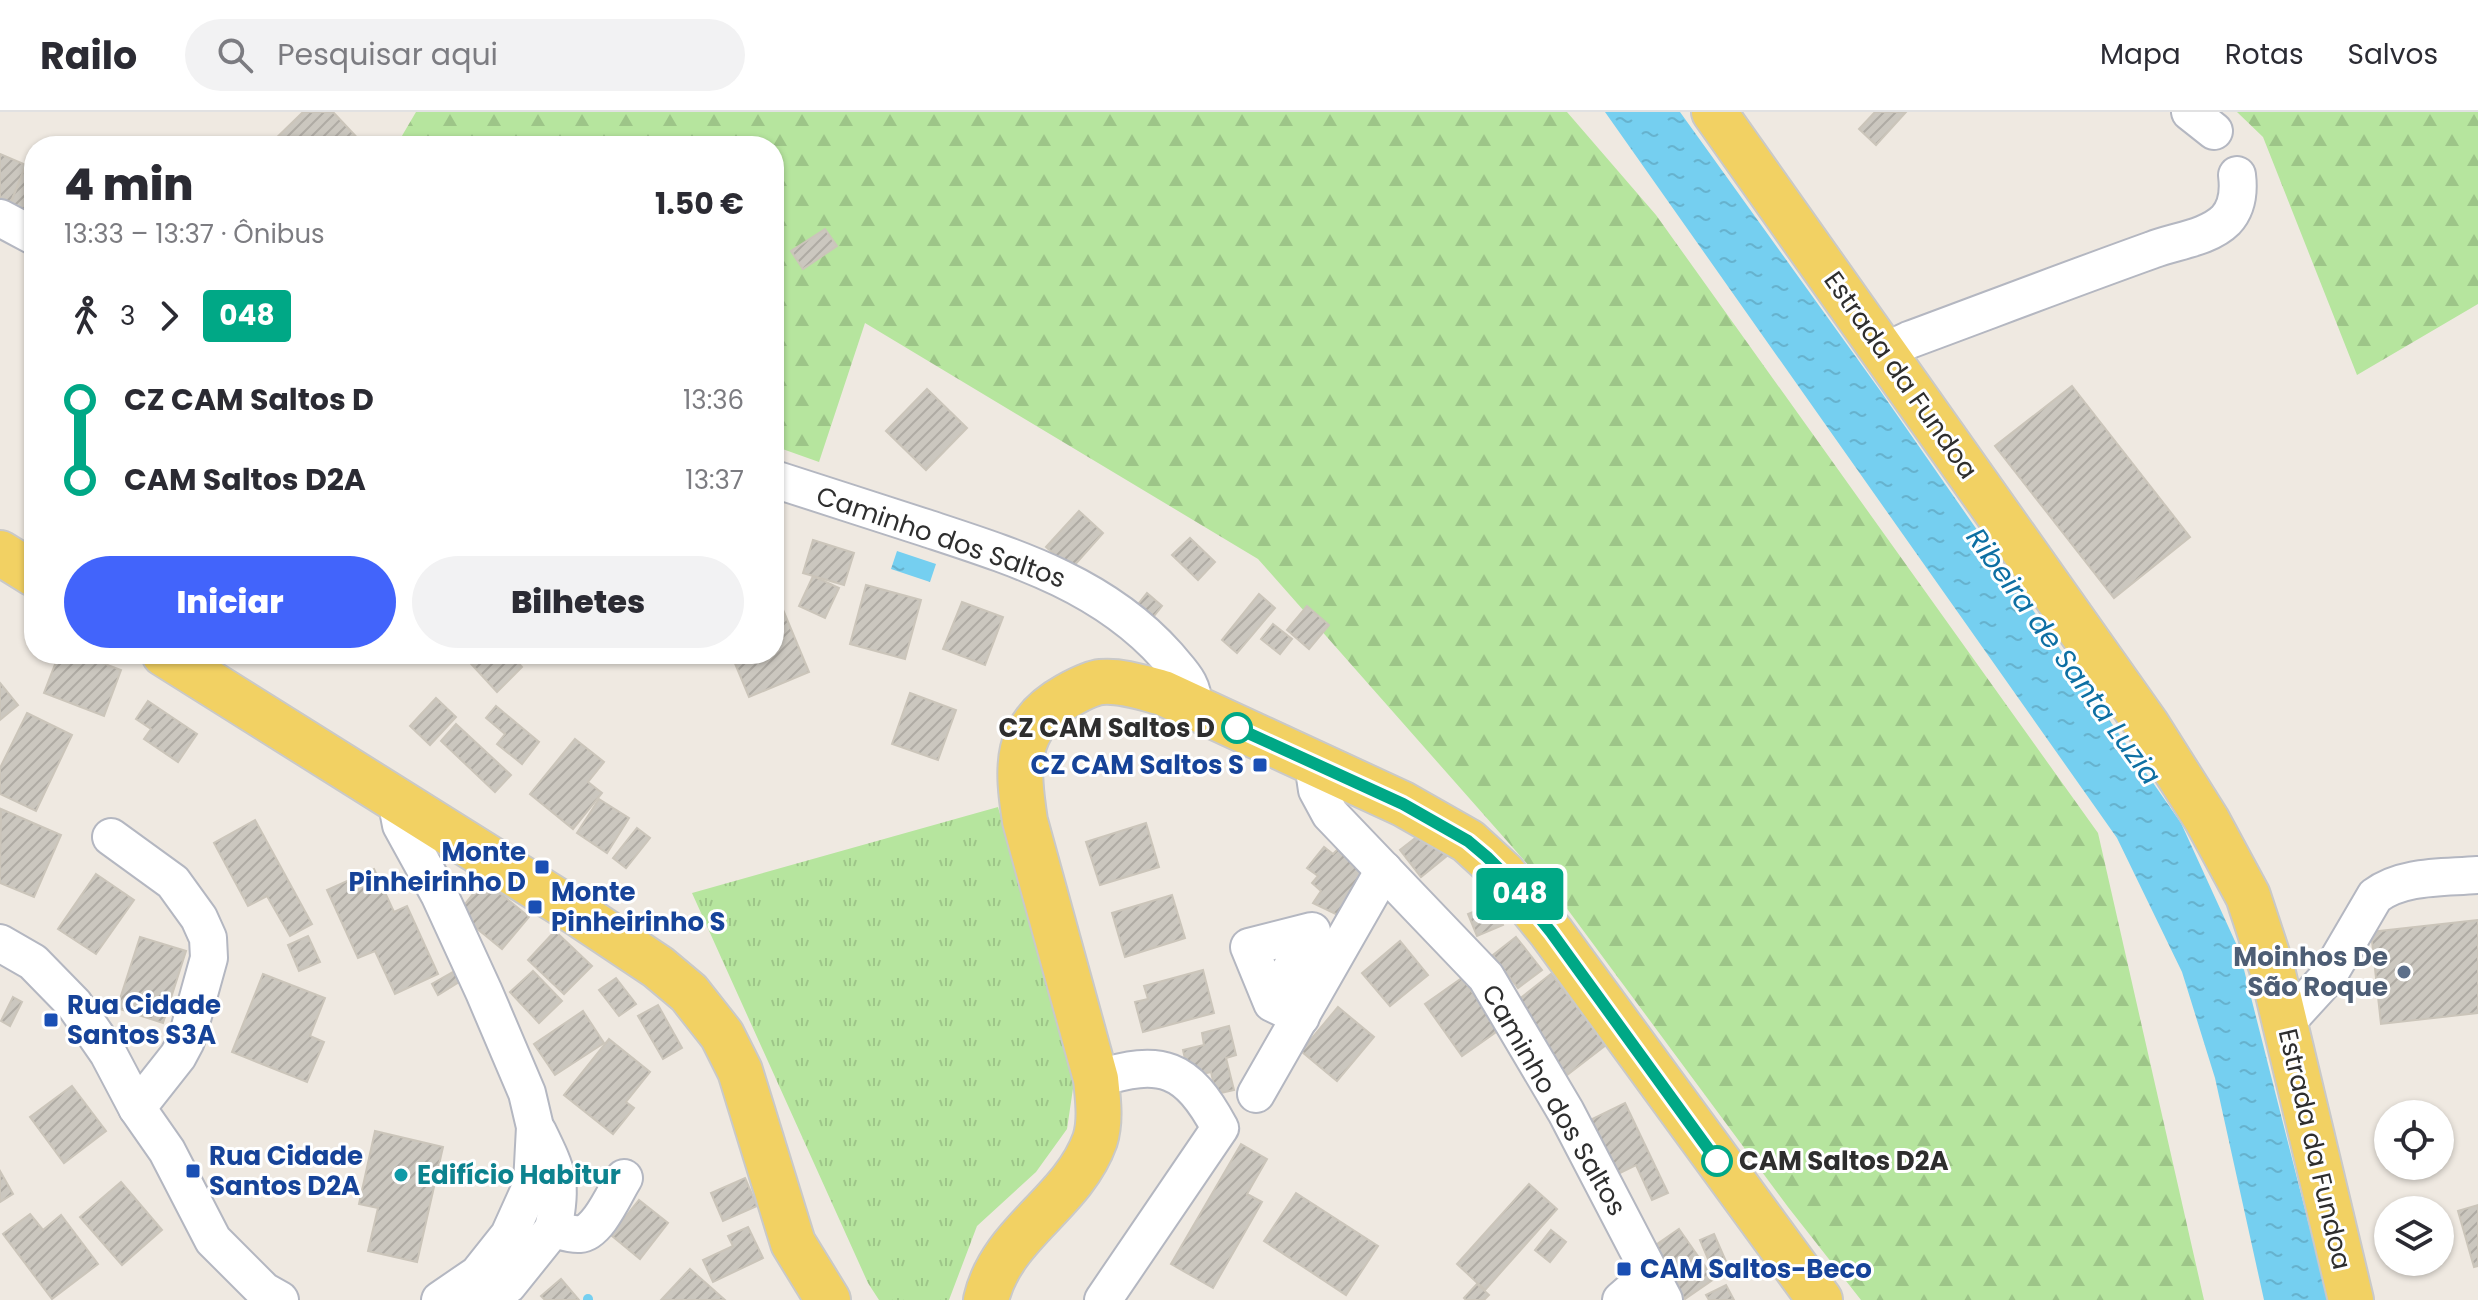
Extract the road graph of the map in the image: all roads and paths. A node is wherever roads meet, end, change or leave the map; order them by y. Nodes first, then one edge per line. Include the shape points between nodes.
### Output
1 (1714, 112) edge
2 (2237, 175) dead end
3 (0, 218) edge
4 (24, 231) edge
5 (1884, 352) junction
6 (784, 482) edge
7 (0, 553) edge
8 (24, 568) edge
9 (180, 664) edge
10 (1193, 708) junction
11 (1313, 763) junction
12 (396, 799) junction
13 (111, 837) dead end
14 (1384, 870) junction
15 (2478, 875) edge
16 (0, 943) edge
17 (2285, 1024) junction
18 (1096, 1079) junction
19 (1256, 1094) dead end
20 (137, 1108) junction
21 (535, 1127) junction
22 (624, 1178) dead end
23 (553, 1229) junction
24 (1658, 1287) edge
25 (280, 1300) edge
26 (440, 1300) edge
27 (486, 1300) edge
28 (828, 1300) edge
29 (986, 1300) edge
30 (1103, 1300) edge
31 (1621, 1300) edge
32 (1820, 1300) edge
33 (2351, 1300) edge

1 - 5 main road, Estrada da Fundoa
2 - 5 street via 2234,209 2224,222 2202,234
3 - 4 street
5 - 17 main road, Estrada da Fundoa via 2147,725 2207,820 2248,896
6 - 10 street, Caminho dos Saltos via 1042,568 1092,593 1171,661 1189,682
7 - 8 main road
9 - 12 main road
10 - 11 main road
10 - 18 main road via 1163,693 1100,681 1050,706 1023,745 1019,777 1025,821
11 - 14 street, Caminho dos Saltos via 1317,790 1330,814
11 - 32 main road via 1468,841 1504,874
12 - 21 street via 401,825 439,894 527,1093
12 - 28 main road via 658,967 689,993 722,1035 740,1071 793,1243
13 - 20 street via 173,882 208,938 209,958 186,1041
14 - 19 street via 1287,1010
14 - 24 street, Caminho dos Saltos via 1486,977 1566,1112
15 - 17 street via 2401,882 2375,896 2327,978
16 - 20 street via 33,962 74,1004
17 - 33 main road, Estrada da Fundoa
18 - 29 main road via 1096,1138 1081,1170 1013,1244 990,1281
18 - 30 street via 1130,1068 1164,1070 1192,1085 1220,1128
20 - 25 street via 167,1151 213,1240
21 - 23 street via 557,1170 560,1197
21 - 26 street via 532,1184 509,1235 478,1274
22 - 23 street via 587,1233
23 - 27 street via 508,1285
24 - 31 street

